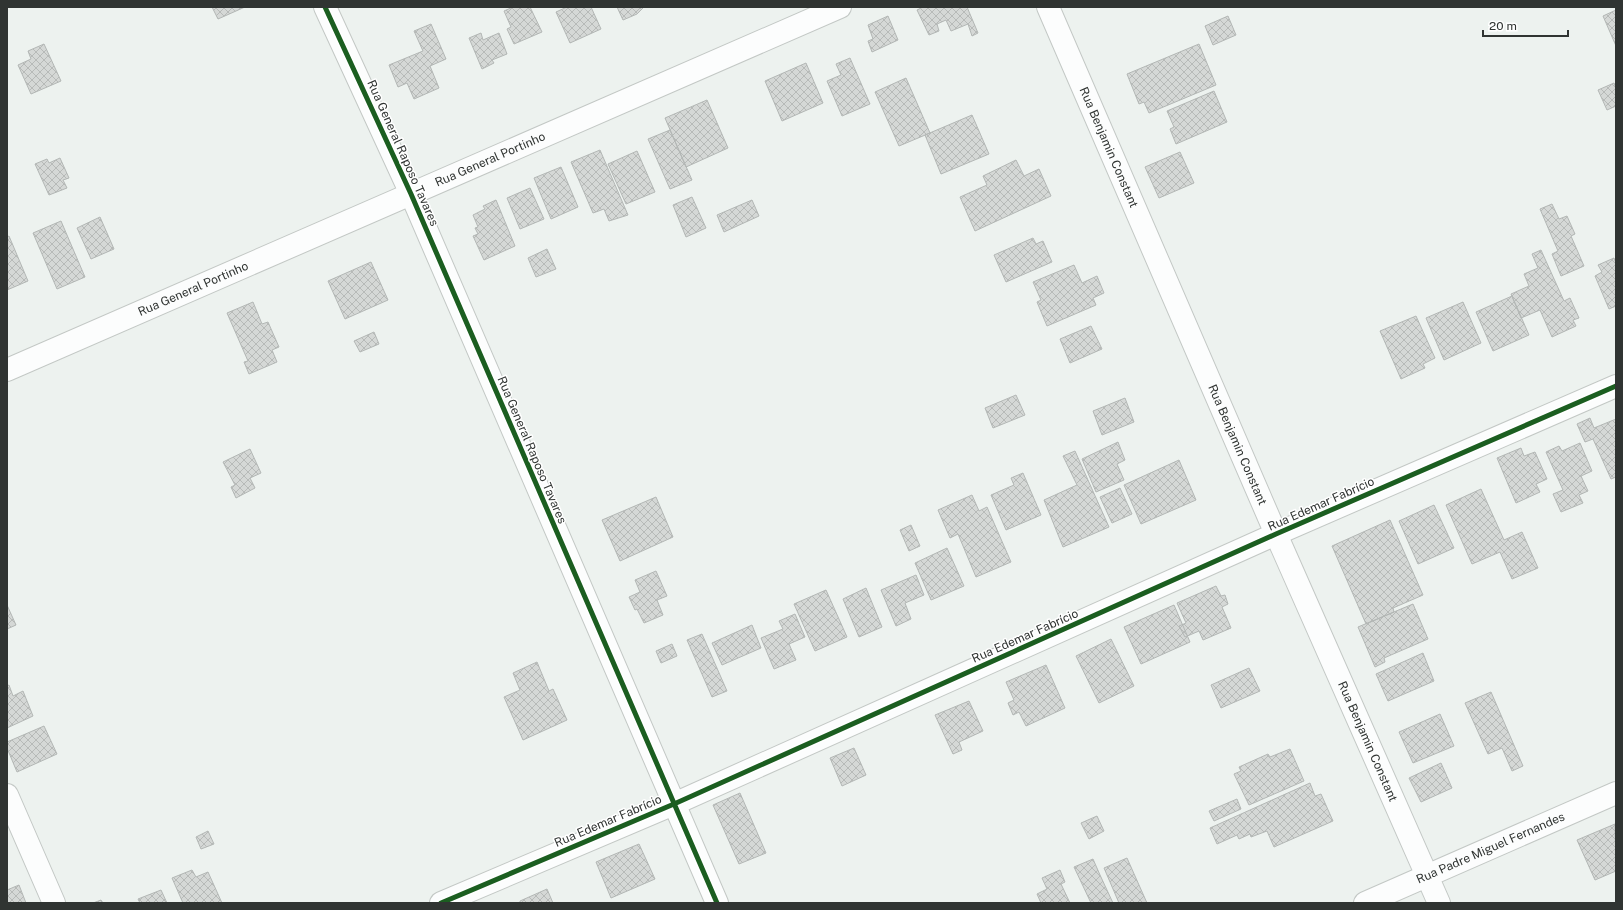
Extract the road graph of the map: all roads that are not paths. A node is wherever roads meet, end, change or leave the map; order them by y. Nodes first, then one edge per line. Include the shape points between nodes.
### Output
1 (325, 7) edge
2 (840, 7) edge
3 (1048, 7) edge
4 (411, 194) junction
5 (7, 370) edge
6 (1616, 386) edge
7 (1276, 534) junction
8 (1616, 792) edge
9 (7, 795) edge
10 (674, 804) junction
11 (1427, 876) junction
12 (54, 903) edge
13 (441, 903) edge
14 (717, 903) edge
15 (1365, 903) edge
16 (1439, 903) edge

1 - 4 street, Rua General Raposo Tavares
2 - 4 street, Rua General Portinho
3 - 7 street, Rua Benjamin Constant
4 - 5 street, Rua General Portinho
4 - 10 street, Rua General Raposo Tavares
6 - 7 street, Rua Edemar Fabrício
7 - 10 street, Rua Edemar Fabrício
7 - 11 street, Rua Benjamin Constant
8 - 11 street, Rua Padre Miguel Fernandes
9 - 12 street
10 - 13 street, Rua Edemar Fabrício
10 - 14 street, Rua General Raposo Tavares
11 - 15 street, Rua Padre Miguel Fernandes
11 - 16 street, Rua Benjamin Constant

